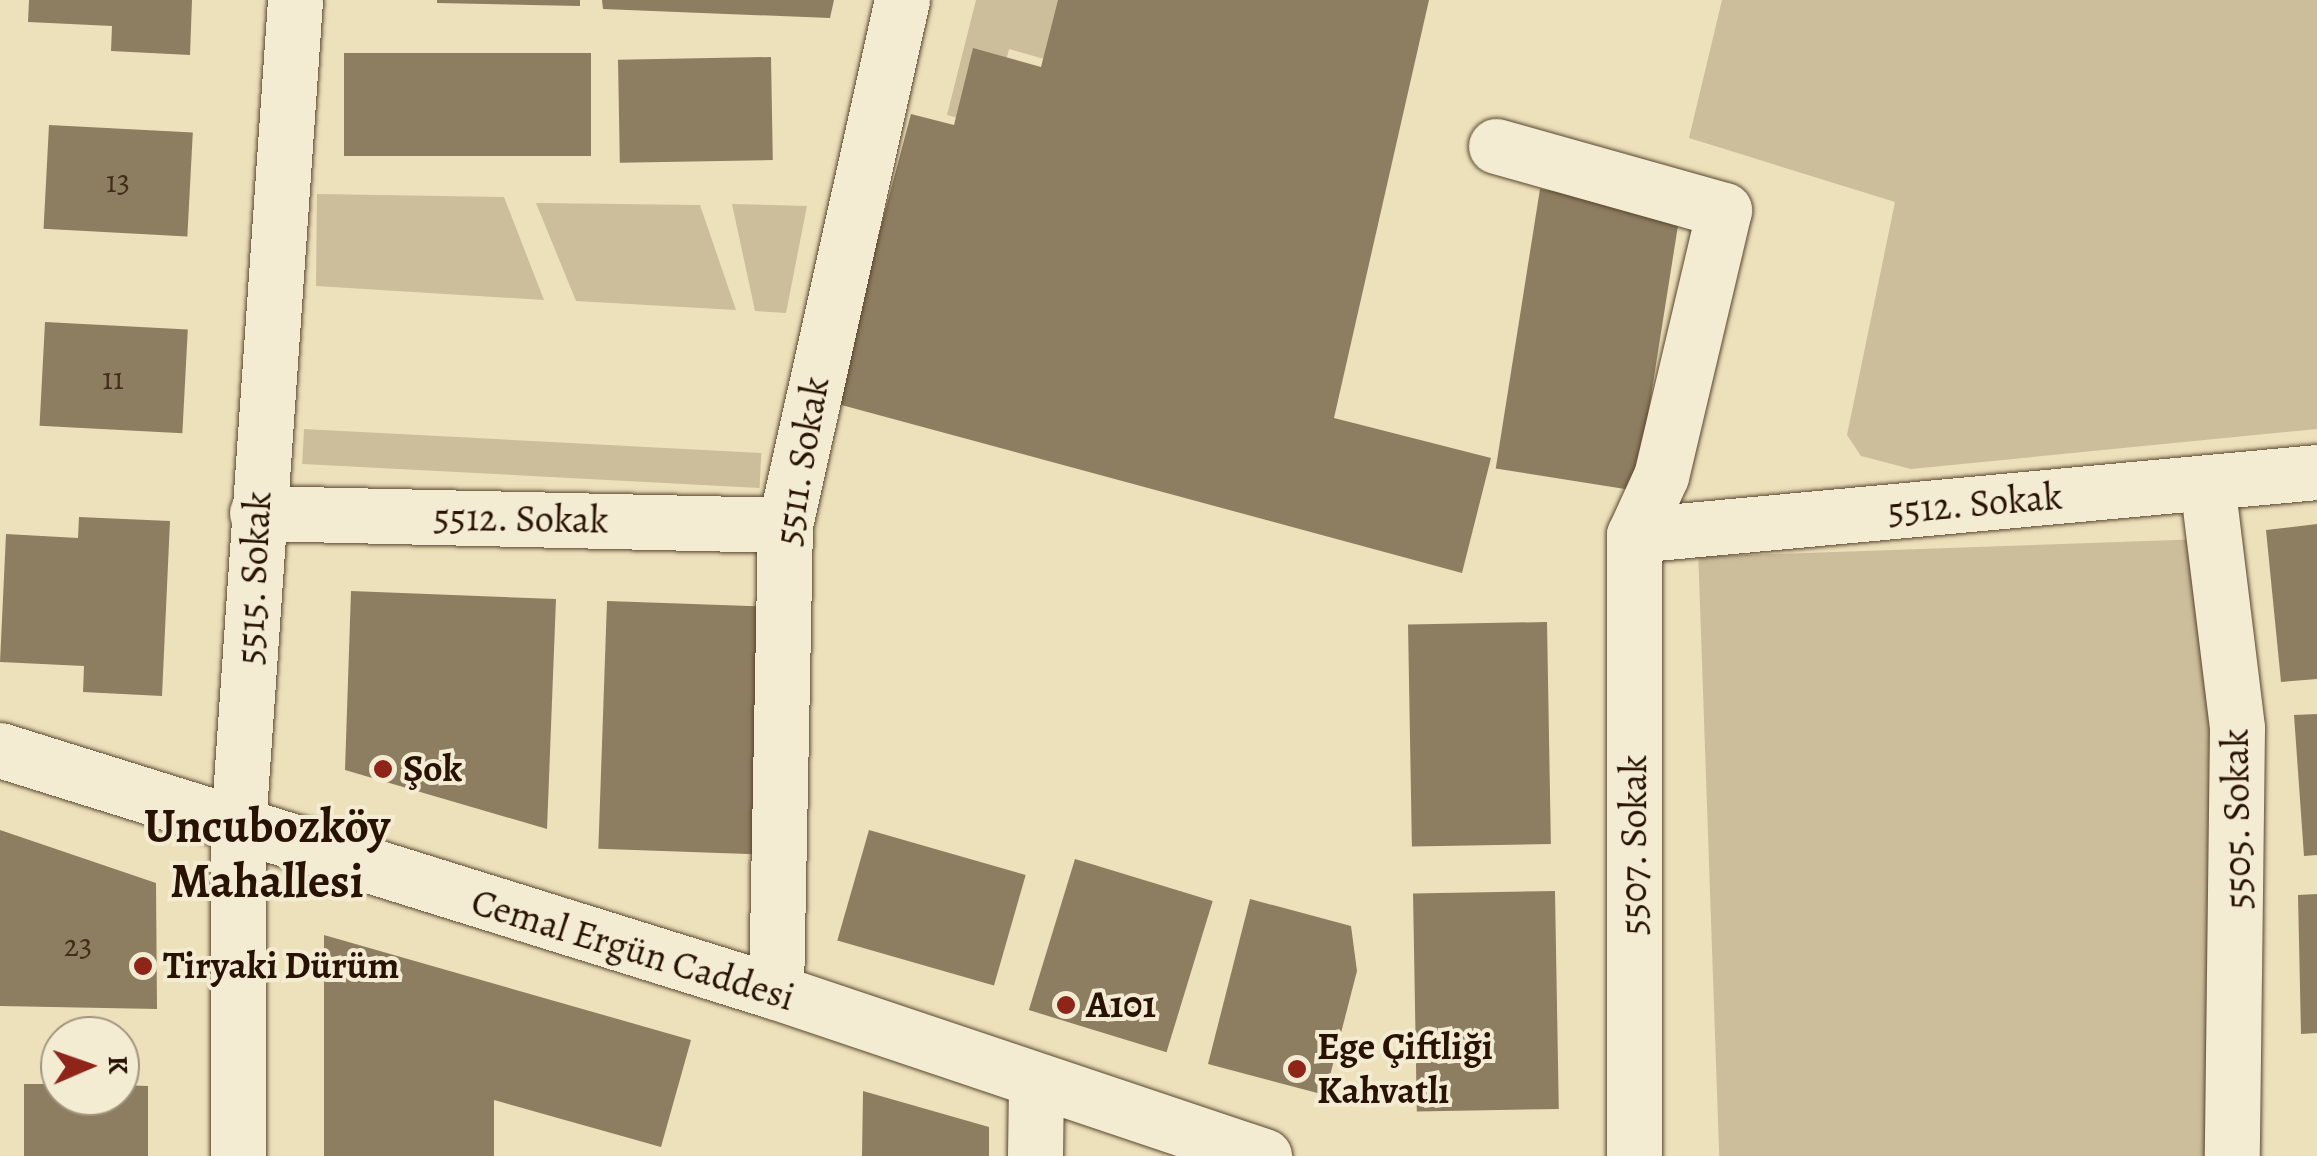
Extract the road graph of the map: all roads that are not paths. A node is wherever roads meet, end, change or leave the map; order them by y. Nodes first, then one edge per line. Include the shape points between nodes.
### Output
1 (295, 0) edge
2 (902, 0) edge
3 (1496, 146) dead end
4 (2317, 472) edge
5 (2206, 483) junction
6 (257, 513) junction
7 (785, 525) junction
8 (1634, 535) junction
9 (0, 750) edge
10 (238, 826) junction
11 (776, 992) junction
12 (1036, 1084) junction
13 (238, 1156) edge
14 (1036, 1156) edge
15 (1264, 1156) edge
16 (1634, 1156) edge
17 (2232, 1156) edge

1 - 6 street, 5515. Sokak
2 - 7 street, 5511. Sokak
3 - 8 street via 1724,210 1662,476
4 - 5 street, 5512. Sokak
5 - 8 street, 5512. Sokak
5 - 17 street, 5505. Sokak via 2238,728
6 - 7 street, 5512. Sokak
6 - 10 street, 5515. Sokak
7 - 11 street, 5511. Sokak
8 - 16 street, 5507. Sokak
9 - 10 street, Cemal Ergün Caddesi
10 - 11 street, Cemal Ergün Caddesi
10 - 13 street, 5515. Sokak
11 - 12 street, Cemal Ergün Caddesi
12 - 14 street
12 - 15 street, Cemal Ergün Caddesi

